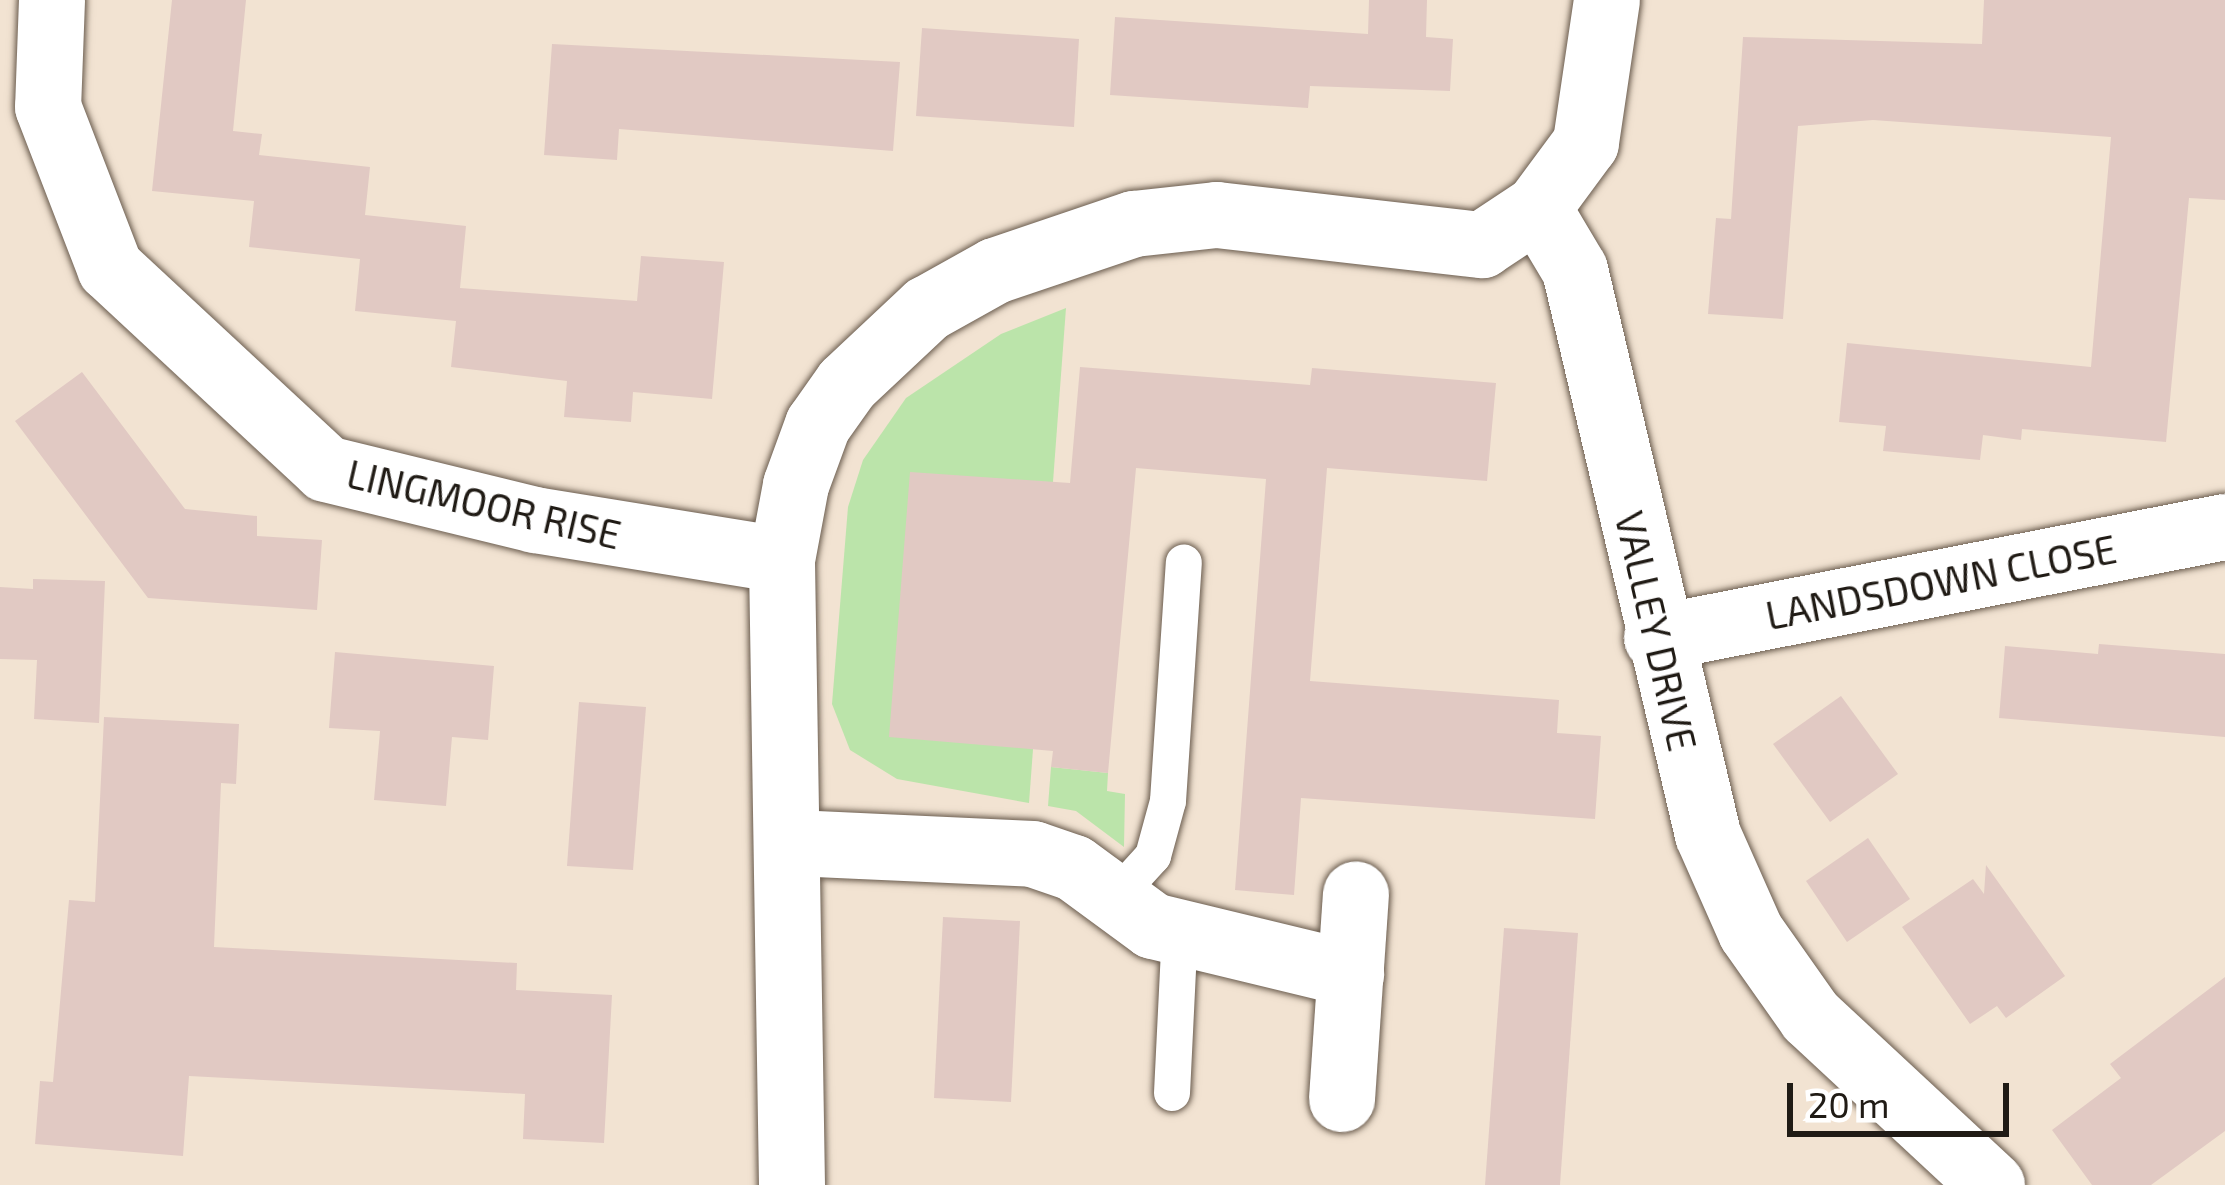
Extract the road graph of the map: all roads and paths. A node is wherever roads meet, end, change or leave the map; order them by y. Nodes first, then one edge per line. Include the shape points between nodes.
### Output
1 (52, 0) edge
2 (1607, 0) edge
3 (1538, 208) junction
4 (2225, 526) edge
5 (782, 560) junction
6 (1184, 562) dead end
7 (1657, 638) junction
8 (794, 843) junction
9 (1356, 894) dead end
10 (1112, 901) junction
11 (1180, 931) junction
12 (1351, 974) junction
13 (1172, 1093) dead end
14 (1342, 1100) dead end
15 (792, 1185) edge
16 (1992, 1185) edge

1 - 5 street, LINGMOOR RISE via 48,107 110,268 326,469 535,520
2 - 3 street via 1586,143
3 - 5 street via 1482,245 1217,215 1134,224 995,271 927,309 847,384 818,425
3 - 7 street, VALLEY DRIVE via 1574,270
4 - 7 street, LANDSDOWN CLOSE
5 - 8 street via 778,646
6 - 10 lane via 1168,802 1153,856
7 - 16 street, VALLEY DRIVE via 1708,835 1751,932 1811,1017
8 - 10 street via 992,846 1074,868
8 - 15 street
9 - 12 street
10 - 11 street
11 - 12 street
11 - 13 lane
12 - 14 street

